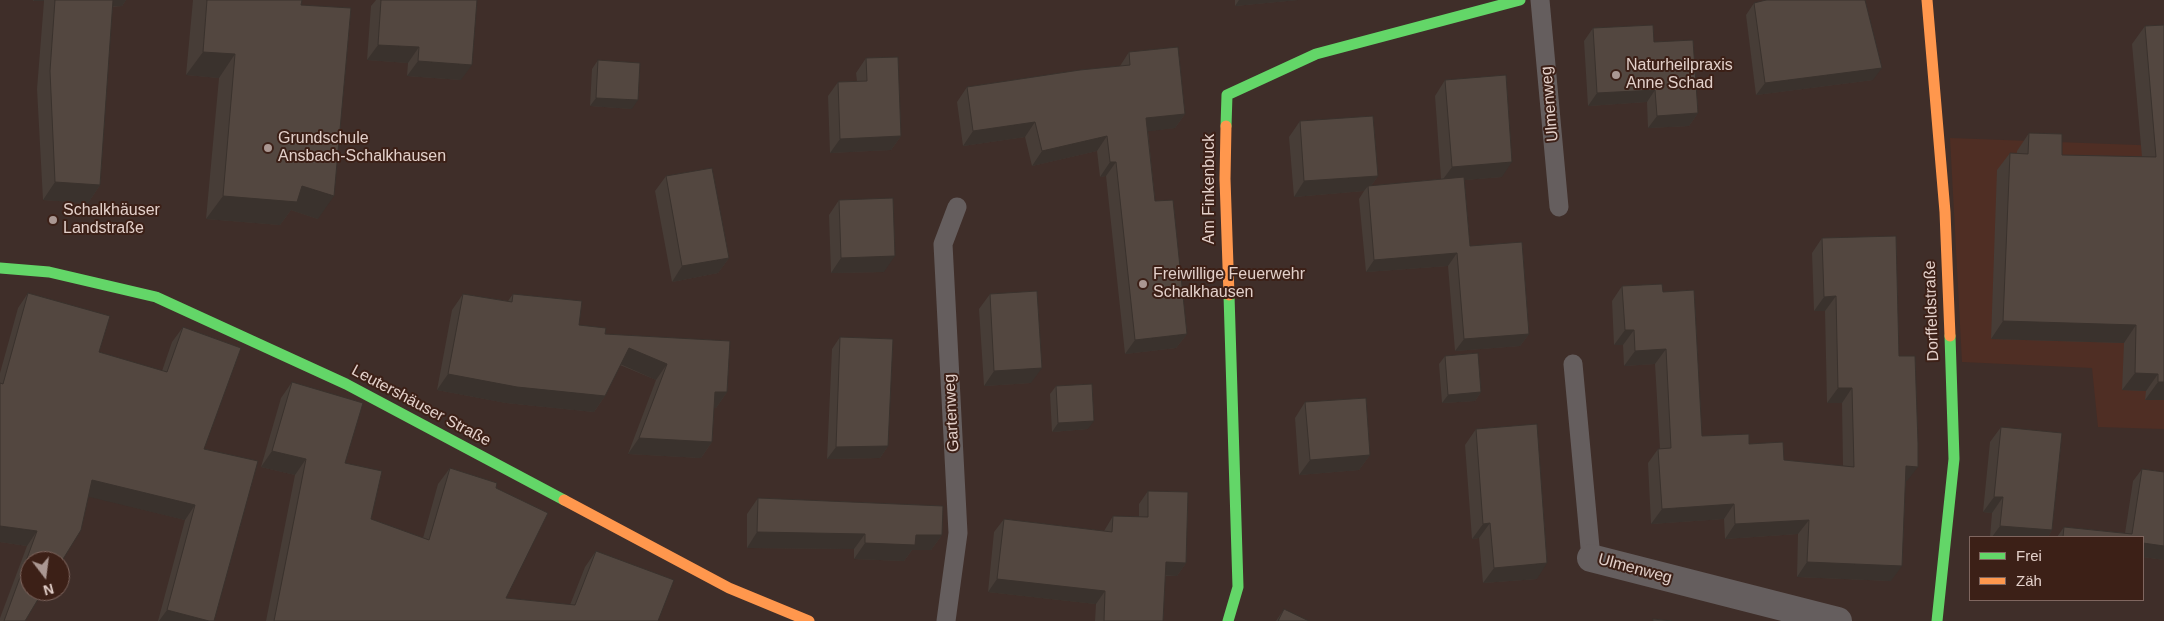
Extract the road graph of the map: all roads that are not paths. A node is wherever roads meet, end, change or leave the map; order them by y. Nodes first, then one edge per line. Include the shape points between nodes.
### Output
1 (1520, 0) edge
2 (1540, 0) edge
3 (1927, 0) edge
4 (957, 207) dead end
5 (1559, 208) dead end
6 (0, 268) edge
7 (1573, 364) dead end
8 (1591, 558) joint
9 (809, 621) edge
10 (946, 621) edge
11 (1228, 621) edge
12 (1838, 621) edge
13 (1937, 621) edge

1 - 11 street, Am Finkenbuck via 1316,54 1227,95 1225,179 1238,588
2 - 5 lane, Ulmenweg
3 - 13 street, Dorffeldstraße via 1945,212 1954,459
4 - 10 lane, Gartenweg via 943,244 958,533
6 - 9 street, Leutershäuser Straße via 49,272 156,297 346,384 729,588
7 - 8 lane, Ulmenweg
8 - 12 street, Ulmenweg

